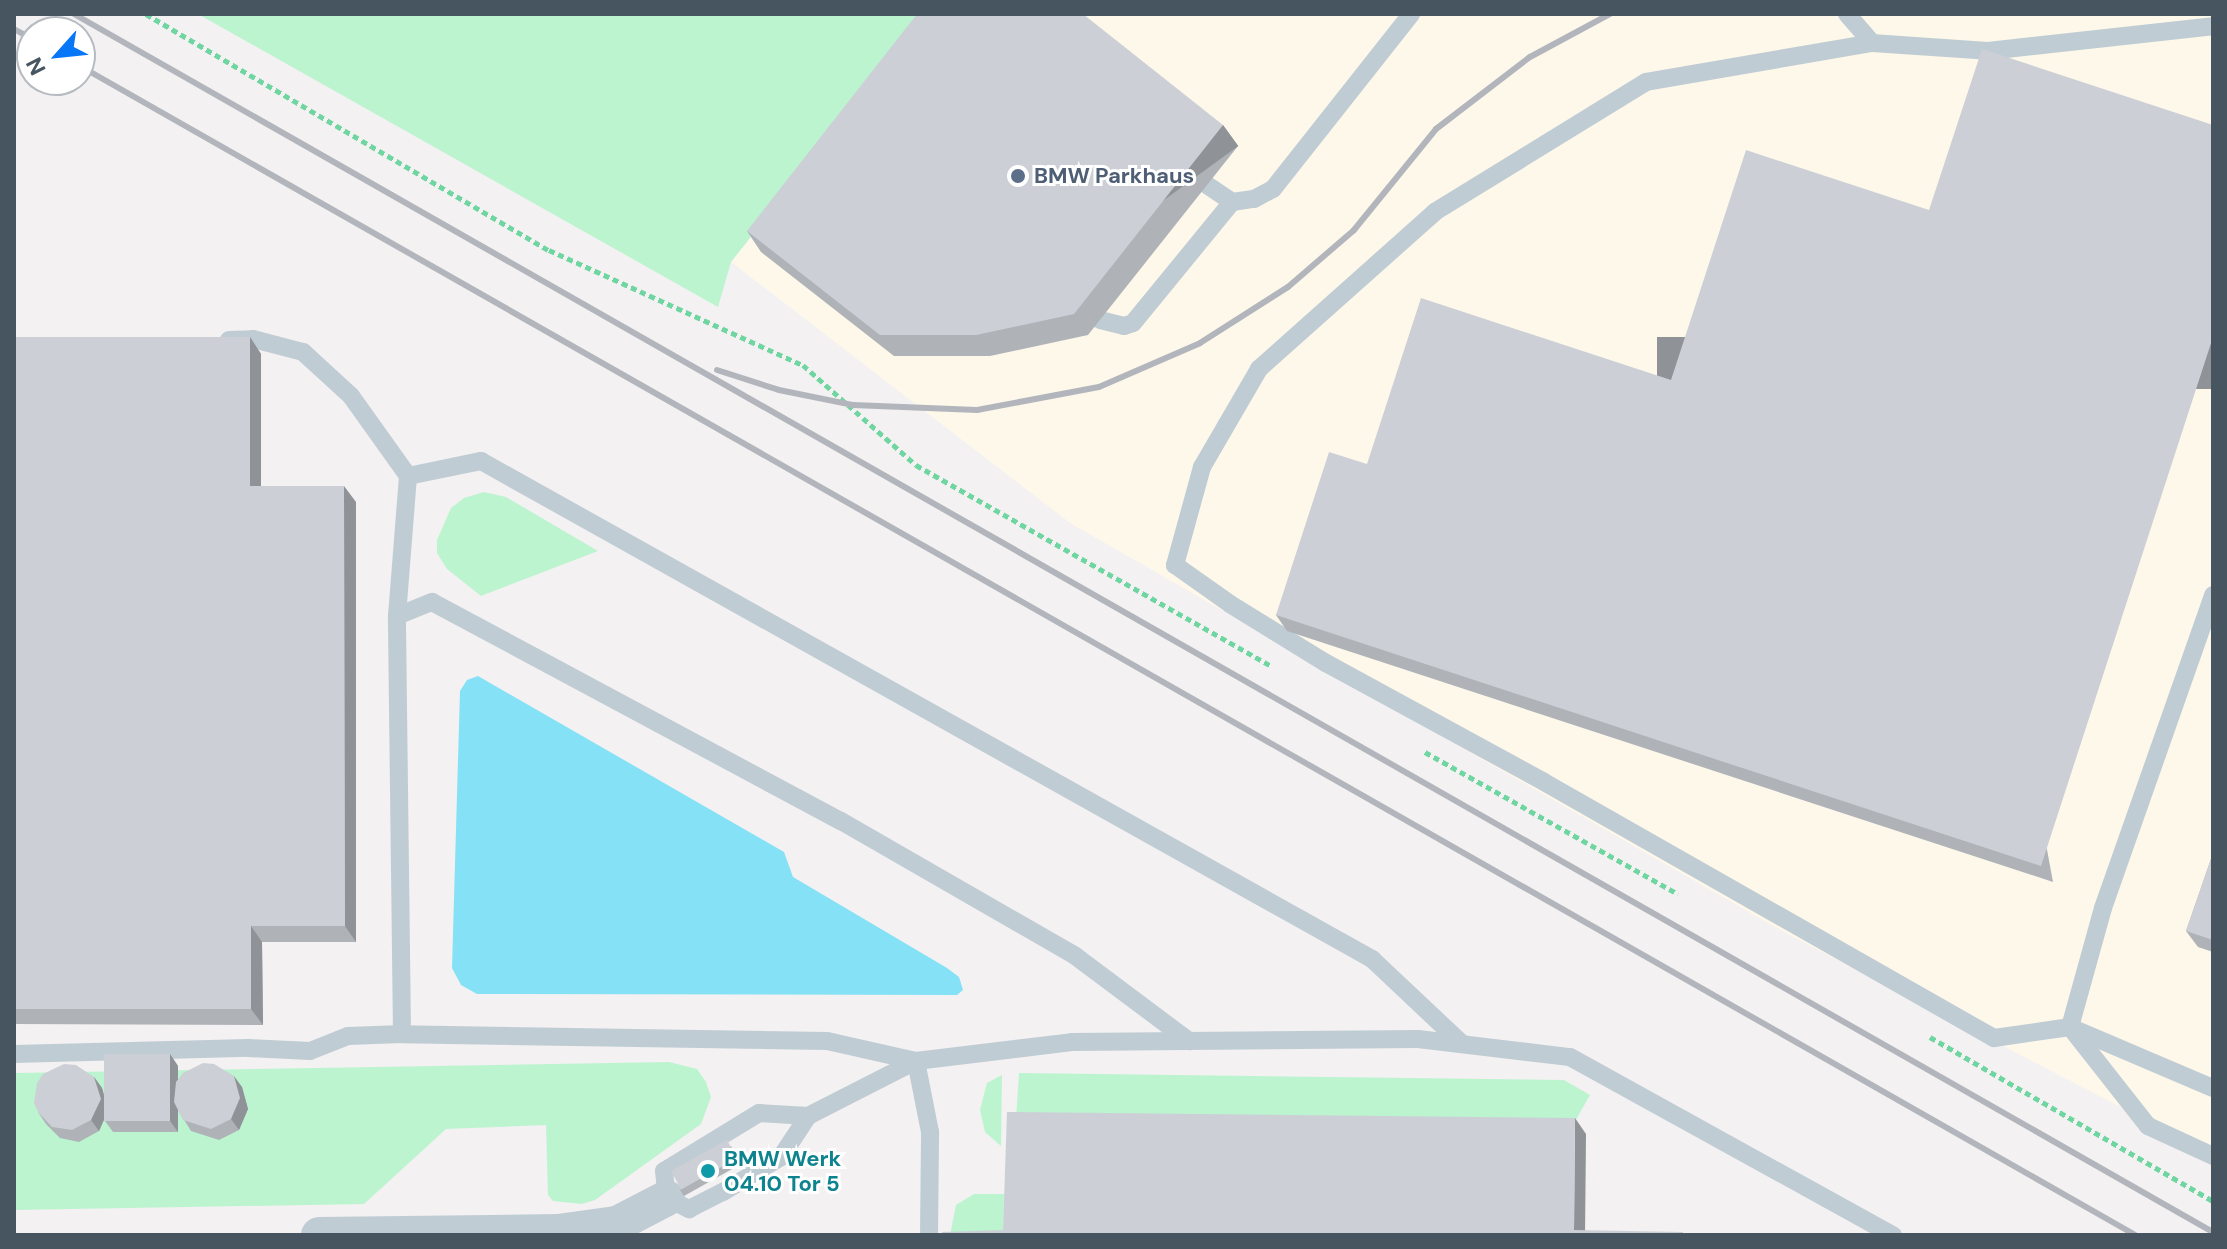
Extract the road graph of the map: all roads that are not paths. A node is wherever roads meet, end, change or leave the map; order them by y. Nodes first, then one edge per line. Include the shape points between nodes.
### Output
1 (1411, 14) edge
2 (1847, 14) edge
3 (2213, 26) edge
4 (1872, 43) junction
5 (1207, 185) dead end
6 (1232, 202) junction
7 (1100, 320) dead end
8 (213, 341) edge
9 (408, 476) junction
10 (2213, 595) edge
11 (397, 616) junction
12 (2070, 1027) junction
13 (402, 1034) junction
14 (1189, 1041) junction
15 (1461, 1043) junction
16 (14, 1054) edge
17 (916, 1061) junction
18 (2213, 1088) edge
19 (808, 1116) junction
20 (2213, 1156) edge
21 (667, 1198) junction
22 (319, 1235) edge
23 (929, 1235) edge
24 (1893, 1235) edge

1 - 6 lane via 1273,189
2 - 4 lane
3 - 4 lane via 1988,51
4 - 12 lane via 1646,82 1435,212 1259,369 1202,467 1175,565 1326,663 1994,1038
5 - 6 lane
6 - 7 lane via 1133,323
8 - 9 lane via 253,339 303,352 351,396
9 - 11 lane
9 - 15 lane via 481,461 1372,959
10 - 12 lane via 2103,908
11 - 13 lane
11 - 14 lane via 432,602 459,616 841,821 1074,955
12 - 18 lane
12 - 20 lane via 2148,1126
13 - 16 lane via 348,1036 310,1051
13 - 17 lane via 827,1041
14 - 15 lane
14 - 17 lane via 1072,1042
15 - 24 lane via 1570,1057
17 - 19 lane
17 - 23 lane via 930,1132
19 - 21 lane via 781,1157 723,1192 689,1209
19 - 21 lane via 759,1113 664,1171
21 - 22 street via 617,1224 558,1232

